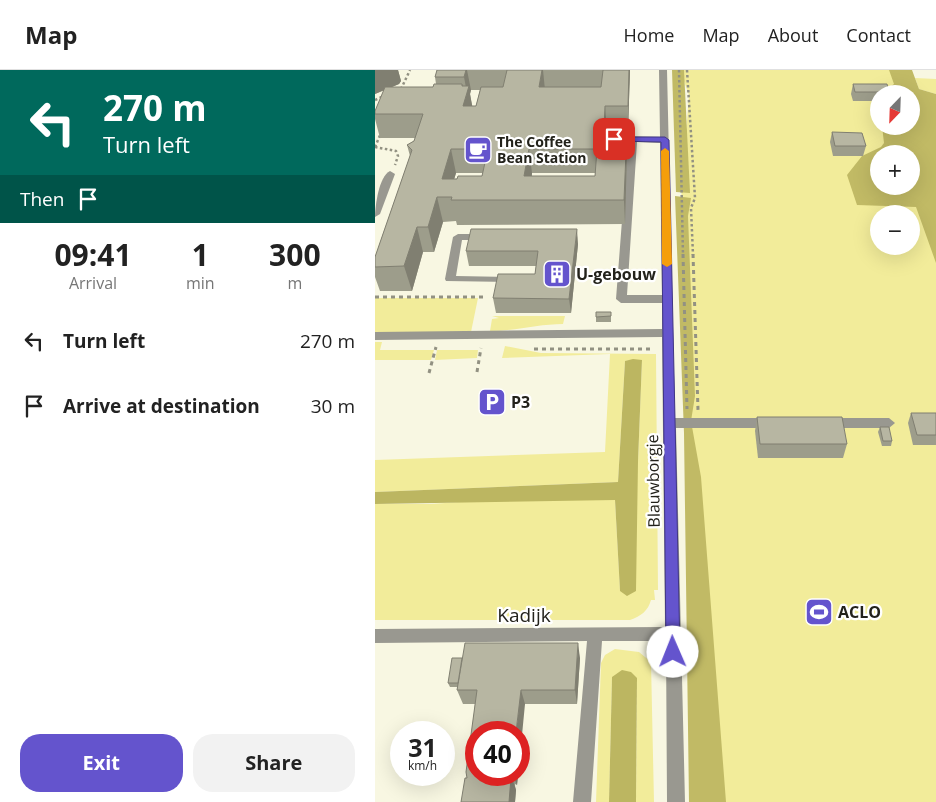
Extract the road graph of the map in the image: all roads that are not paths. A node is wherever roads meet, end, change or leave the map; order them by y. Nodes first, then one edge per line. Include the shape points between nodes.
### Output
1 (663, 70) edge
2 (614, 139) edge
3 (633, 139) junction
4 (665, 140) junction
5 (390, 174) road end
6 (375, 214) edge
7 (495, 237) edge
8 (528, 280) edge
9 (667, 299) junction
10 (668, 333) junction
11 (375, 336) edge
12 (669, 423) junction
13 (784, 423) edge
14 (813, 423) edge
15 (889, 423) dead end
16 (595, 634) junction
17 (673, 634) junction
18 (375, 636) edge
19 (582, 802) edge
20 (676, 802) edge

1 - 4 street, Blauwborgje
2 - 3 street
3 - 4 street
3 - 9 street via 621,299
4 - 9 street, Blauwborgje
5 - 6 street
7 - 8 street via 458,237 450,279
9 - 10 street, Blauwborgje
10 - 11 street
10 - 12 street, Blauwborgje
12 - 13 street
12 - 17 street, Blauwborgje
14 - 15 street
16 - 17 street, Kadijk
16 - 18 street, Kadijk
16 - 19 street
17 - 20 street, Blauwborgje

